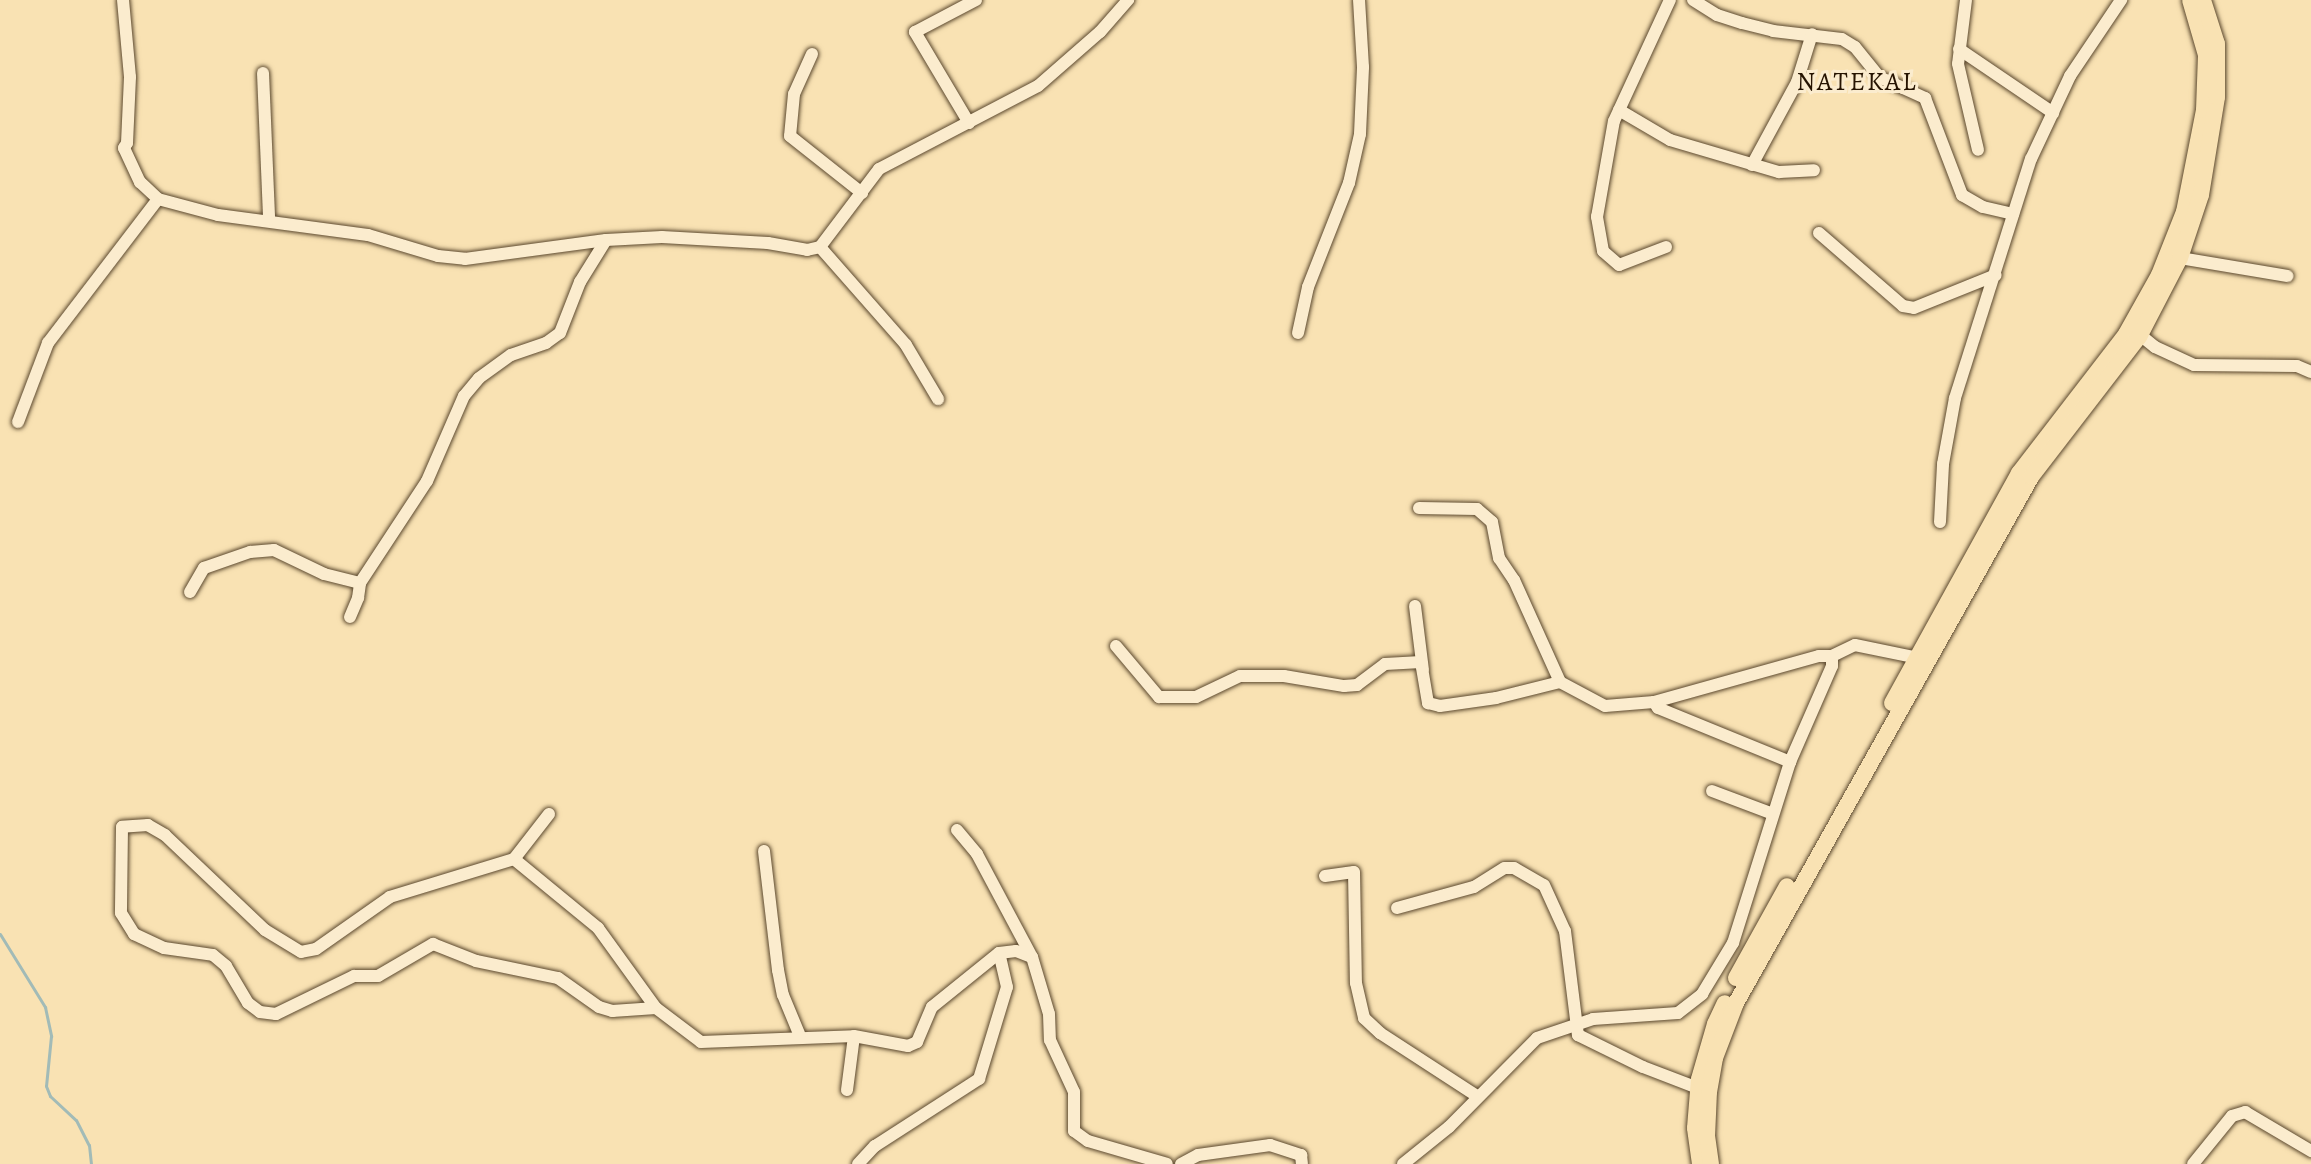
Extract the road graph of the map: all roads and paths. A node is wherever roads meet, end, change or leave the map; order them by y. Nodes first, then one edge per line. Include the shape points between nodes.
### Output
1 (123, 0) edge
2 (976, 0) edge
3 (1359, 0) edge
4 (1670, 0) edge
5 (1693, 0) edge
6 (1966, 0) edge
7 (2121, 0) edge
8 (2190, 0) edge
9 (2203, 0) edge
10 (1123, 2) edge
11 (1812, 34) junction
12 (1959, 49) junction
13 (812, 54) dead end
14 (263, 73) dead end
15 (1619, 110) junction
16 (2053, 113) junction
17 (969, 123) junction
18 (1978, 150) dead end
19 (1752, 165) junction
20 (1814, 170) dead end
21 (862, 193) junction
22 (158, 199) junction
23 (2013, 214) junction
24 (269, 219) junction
25 (1819, 233) dead end
26 (606, 240) junction
27 (820, 247) junction
28 (1666, 247) dead end
29 (2180, 258) junction
30 (1996, 275) junction
31 (2288, 276) dead end
32 (2135, 331) junction
33 (1298, 333) dead end
34 (2311, 372) edge
35 (938, 399) dead end
36 (18, 422) dead end
37 (1419, 508) dead end
38 (1940, 522) dead end
39 (360, 583) junction
40 (190, 592) dead end
41 (1415, 606) dead end
42 (350, 617) dead end
43 (1116, 646) dead end
44 (1832, 656) junction
45 (1923, 659) junction
46 (1421, 662) junction
47 (1560, 682) junction
48 (1654, 702) junction
49 (1790, 762) junction
50 (1712, 791) dead end
51 (549, 814) dead end
52 (1773, 814) junction
53 (957, 830) dead end
54 (764, 851) dead end
55 (514, 859) junction
56 (1325, 876) dead end
57 (1397, 908) dead end
58 (999, 953) junction
59 (1032, 957) junction
60 (656, 1008) junction
61 (1575, 1026) junction
62 (800, 1036) junction
63 (854, 1036) junction
64 (1698, 1088) junction
65 (847, 1090) dead end
66 (1477, 1096) junction
67 (2311, 1151) edge
68 (1184, 1163) edge
69 (858, 1164) edge
70 (1167, 1164) edge
71 (1302, 1164) edge
72 (1403, 1164) edge
73 (1700, 1164) edge
74 (1711, 1164) edge
75 (2193, 1164) edge

1 - 22 street via 130,77 124,148 140,182
2 - 17 street via 915,32
3 - 33 street via 1360,134 1349,183 1308,287
4 - 15 street
5 - 11 street via 1742,23
6 - 12 street
7 - 16 street via 2070,76
8 - 32 main road via 2206,55 2200,137 2184,212
9 - 29 main road via 2217,44 2217,97 2201,195
10 - 17 street via 1100,32 1038,86
11 - 19 street via 1797,82
11 - 23 street via 1842,39 1879,77 1925,98 1962,195
12 - 16 street
12 - 18 street
13 - 21 street via 794,94 790,136
14 - 24 street
15 - 19 street via 1670,140
15 - 28 street via 1597,217 1603,251 1619,265
16 - 23 street
17 - 21 street via 879,169
19 - 20 street via 1779,172
21 - 27 street
22 - 24 street via 218,215
22 - 36 street via 48,343
23 - 30 street
24 - 26 street via 368,235 465,259
25 - 30 street via 1903,306 1914,308
26 - 27 street via 662,237
26 - 39 street via 580,282 560,333 511,355 464,396 427,481
27 - 35 street via 906,345
29 - 31 street
29 - 32 main road
30 - 38 street via 1955,398
32 - 34 street via 2194,365 2297,366
32 - 45 main road via 2019,473
37 - 47 street via 1477,509 1492,522 1499,558
39 - 40 street via 324,574 274,550 250,552 204,568
39 - 42 street
41 - 46 street
43 - 46 street via 1159,697 1196,697 1240,676 1357,685 1385,664
44 - 45 street via 1855,645
44 - 48 street
44 - 49 street
45 - 64 main road via 1738,974 1715,1024
45 - 74 main road via 1736,1003 1715,1058 1709,1092
46 - 47 street via 1428,703 1440,706
47 - 48 street via 1605,706
48 - 49 street
49 - 52 street
50 - 52 street
51 - 55 street
52 - 61 street via 1733,943 1702,994 1678,1013 1593,1019
53 - 59 street via 977,854
54 - 62 street via 778,970
55 - 60 street via 598,928
55 - 60 street via 390,897 316,949 301,952 265,930 165,835 139,824 122,827 121,913 134,934 164,948 213,955 260,1012 276,1014 354,976 378,976 433,944 476,961 558,978 612,1011
56 - 66 street via 1354,872 1356,983 1364,1018
57 - 61 street via 1474,887 1505,868 1544,885 1565,931
58 - 59 street via 1016,951
58 - 63 street via 932,1007 917,1042 908,1046
58 - 69 street via 1007,987 979,1079 875,1146
59 - 70 street via 1049,1014 1050,1040 1074,1092 1074,1131 1088,1141
60 - 62 street via 701,1042
61 - 64 street via 1578,1035 1600,1047
61 - 66 street via 1537,1038
62 - 63 street
63 - 65 street
64 - 73 main road via 1695,1128
66 - 72 street
67 - 75 street via 2245,1112 2232,1116
68 - 71 street via 1218,1151 1270,1145 1301,1155

